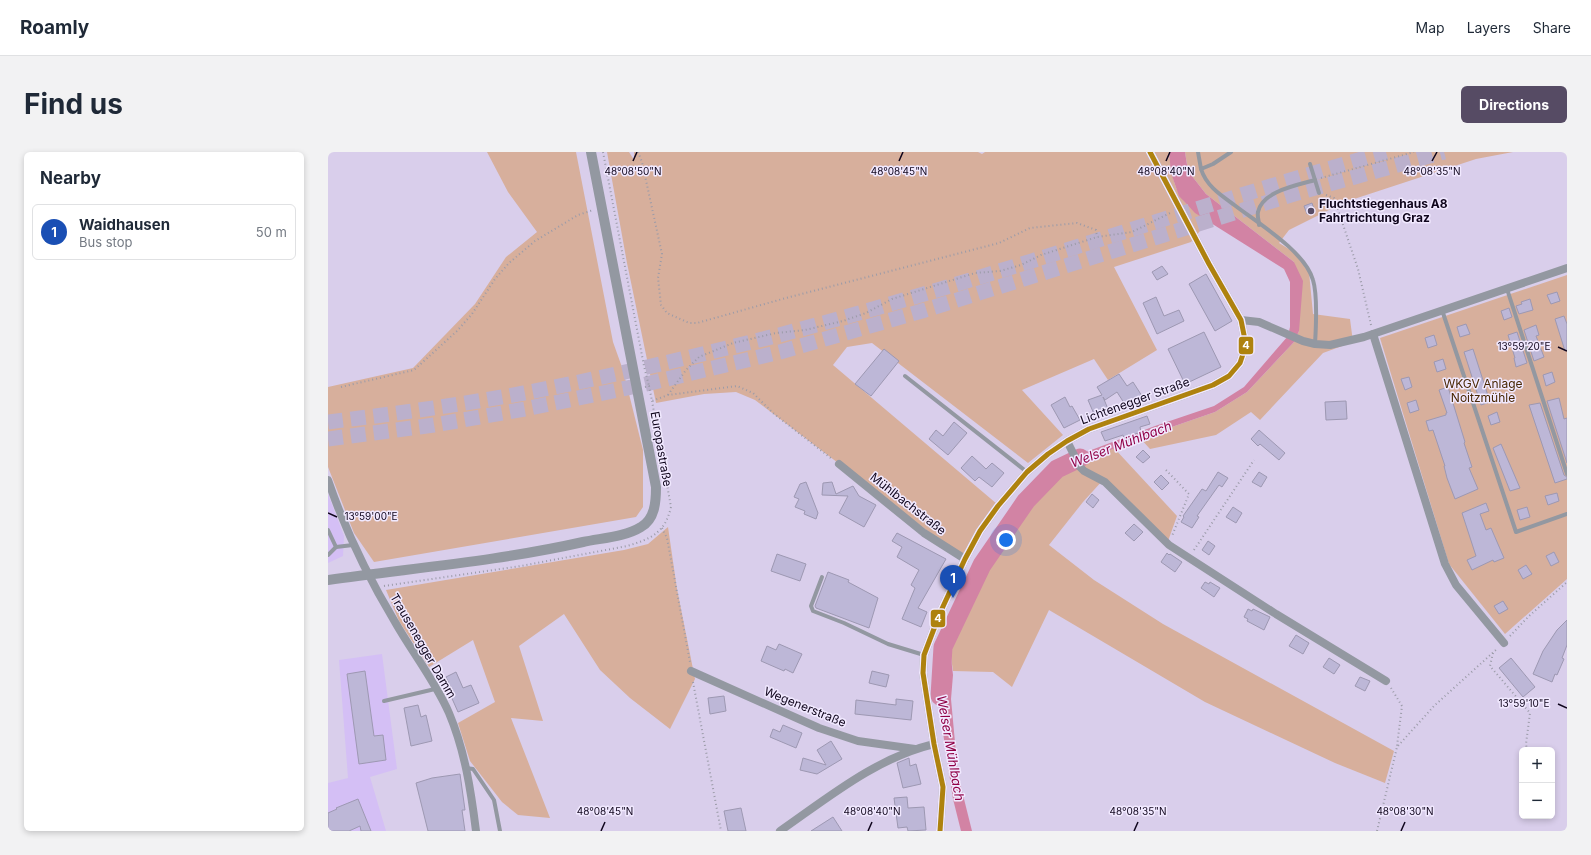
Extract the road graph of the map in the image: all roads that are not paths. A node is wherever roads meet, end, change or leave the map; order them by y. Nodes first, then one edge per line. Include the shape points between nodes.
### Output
1 (591, 152) edge
2 (1150, 152) edge
3 (1198, 152) edge
4 (1231, 152) edge
5 (1310, 164) dead end
6 (1201, 169) junction
7 (1315, 180) junction
8 (1319, 193) road end
9 (1259, 225) junction
10 (1567, 268) edge
11 (1507, 289) junction
12 (1442, 310) junction
13 (1242, 320) junction
14 (1373, 334) junction
15 (1315, 344) junction
16 (905, 376) dead end
17 (1067, 441) junction
18 (839, 464) road end
19 (1027, 472) junction
20 (1567, 474) edge
21 (328, 480) edge
22 (1567, 514) edge
23 (328, 530) edge
24 (354, 544) junction
25 (336, 547) junction
26 (328, 555) edge
27 (965, 559) junction
28 (369, 574) junction
29 (822, 577) dead end
30 (328, 580) edge
31 (1504, 643) road end
32 (924, 655) junction
33 (691, 671) road end
34 (1386, 681) road end
35 (435, 689) junction
36 (384, 701) dead end
37 (934, 744) junction
38 (915, 748) junction
39 (466, 768) junction
40 (476, 831) edge
41 (500, 831) edge
42 (780, 831) edge
43 (940, 831) edge

1 - 28 street, Europastraße via 656,487 656,503 651,518 642,527 630,532 569,546
2 - 13 street, Lichtenegger Straße via 1209,264
3 - 6 lane
4 - 6 lane
5 - 7 lane
6 - 9 lane via 1204,179 1217,192
7 - 8 lane
7 - 9 lane via 1275,192 1264,201 1258,212
9 - 15 lane via 1304,261 1314,280
10 - 11 street
11 - 12 street
11 - 20 lane
12 - 14 street
12 - 22 lane via 1516,532
13 - 15 street via 1259,322
13 - 17 street, Lichtenegger Straße via 1246,345 1240,363 1229,376 1213,385 1089,429
14 - 15 street via 1330,345
14 - 31 street via 1445,564 1456,585
16 - 19 lane
17 - 19 street, Lichtenegger Straße
17 - 34 street via 1080,467 1105,482 1169,545
18 - 27 street, Mühlbachstraße via 924,533
19 - 27 street, Lichtenegger Straße via 980,531
21 - 24 street, Trausenegger Damm
23 - 25 lane
24 - 25 lane
24 - 28 street, Trausenegger Damm
25 - 26 lane
27 - 32 street, Lichtenegger Straße
28 - 30 street, Europastraße
28 - 35 street, Trausenegger Damm
29 - 32 lane via 811,606 813,611 888,644
32 - 37 street, Lichtenegger Straße via 923,673
33 - 38 street, Wegenerstraße via 826,730 858,741
35 - 36 lane
35 - 39 street, Trausenegger Damm via 448,713
37 - 38 street
37 - 43 street, Lichtenegger Straße via 943,787
38 - 42 street via 863,773
39 - 40 street, Trausenegger Damm
39 - 41 lane via 473,769 494,800

